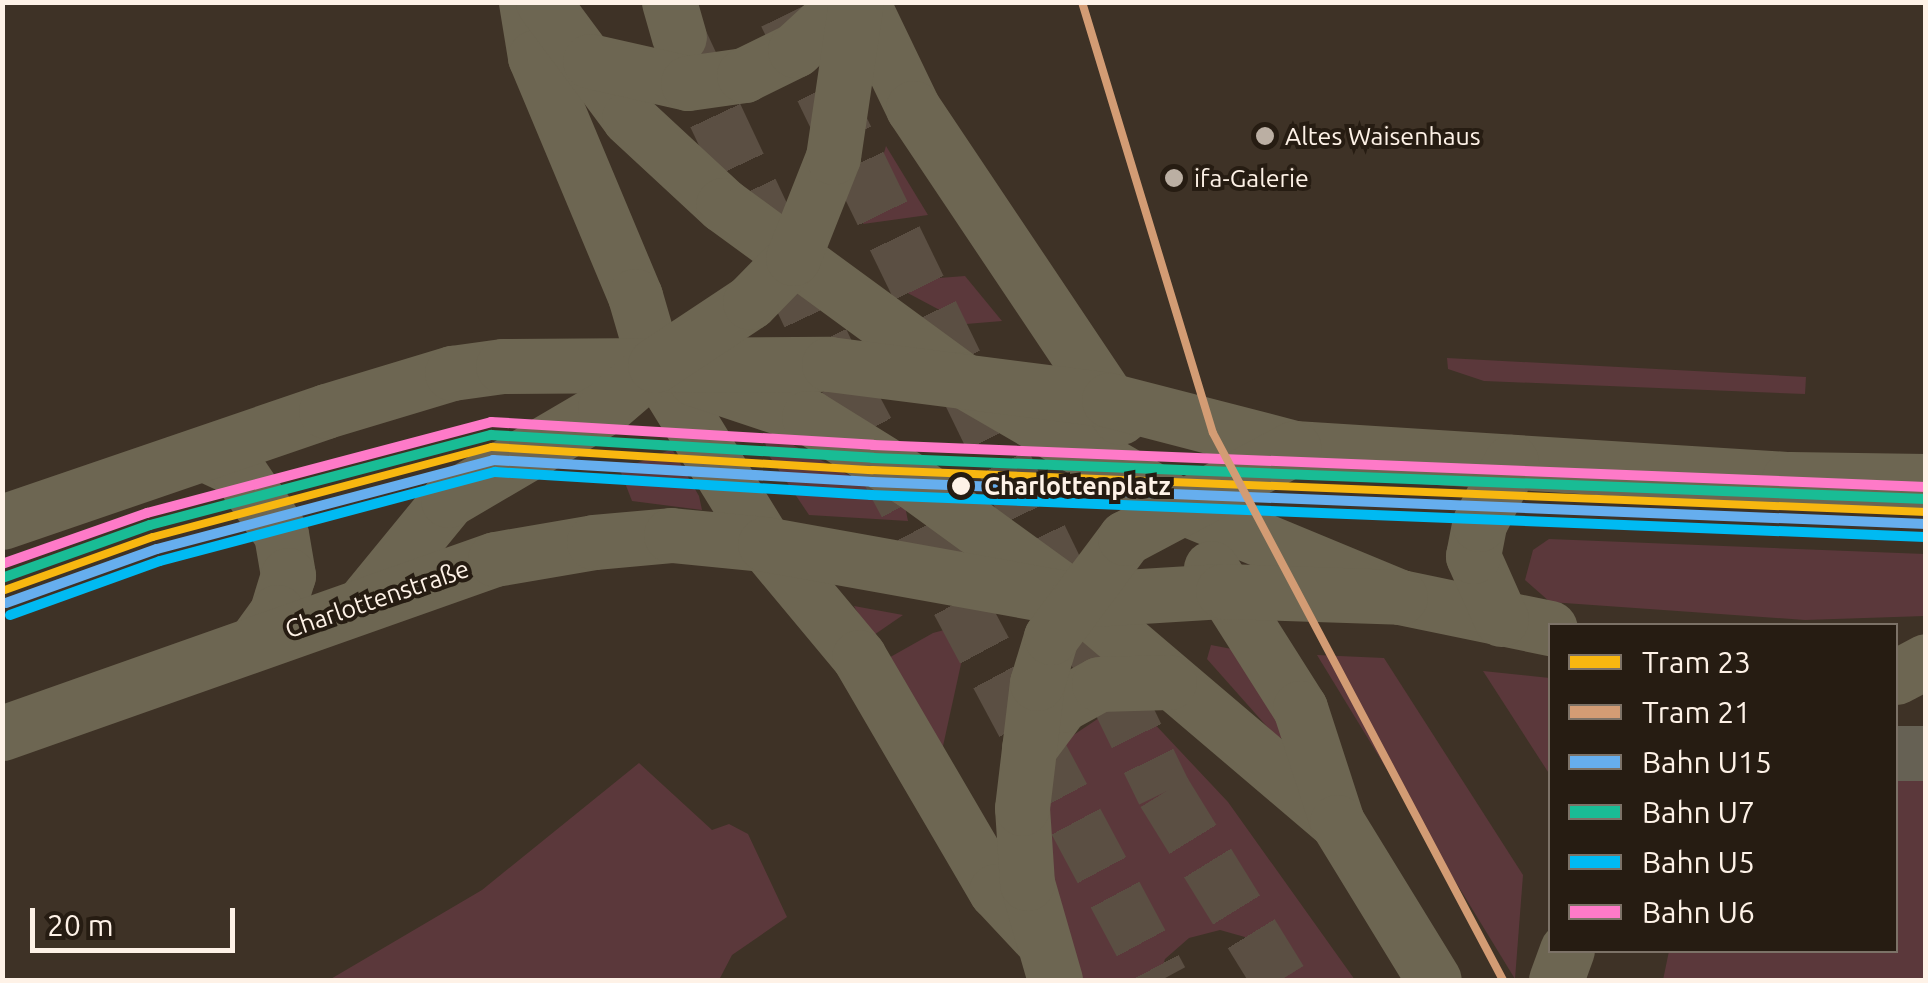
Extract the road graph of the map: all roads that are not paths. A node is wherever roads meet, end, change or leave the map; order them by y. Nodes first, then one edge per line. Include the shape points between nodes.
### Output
1 (526, 2) edge
2 (543, 2) edge
3 (848, 2) edge
4 (859, 2) edge
5 (590, 60) junction
6 (793, 258) junction
7 (654, 365) junction
8 (961, 379) junction
9 (1108, 400) junction
10 (1294, 448) junction
11 (205, 454) junction
12 (1511, 462) junction
13 (1926, 481) edge
14 (1178, 505) junction
15 (2, 522) edge
16 (764, 544) junction
17 (1223, 591) junction
18 (1400, 597) junction
19 (1076, 600) junction
20 (363, 604) junction
21 (1526, 624) edge
22 (256, 641) junction
23 (1898, 657) edge
24 (1926, 659) edge
25 (1898, 676) edge
26 (1169, 682) junction
27 (2, 732) edge
28 (1029, 748) junction
29 (1898, 753) edge
30 (1926, 753) edge
31 (1338, 822) junction
32 (1566, 953) edge
33 (1047, 959) edge
34 (1434, 980) edge
35 (1556, 980) edge

1 - 7 main road via 535,57 635,296
2 - 5 main road
3 - 5 main road via 795,50 744,76 688,84
4 - 6 main road via 833,157
4 - 9 main road via 913,108
5 - 6 main road via 629,118 723,205
6 - 7 main road via 750,302
6 - 8 main road
7 - 8 main road via 829,364
7 - 11 main road via 452,373
7 - 16 main road
7 - 19 main road via 809,418 912,481
7 - 20 main road via 560,438 448,500
8 - 9 main road
8 - 14 main road
9 - 10 main road
9 - 14 main road
10 - 12 main road
10 - 14 main road
11 - 15 main road
11 - 22 main road via 237,469 281,534 288,575 276,612
12 - 13 main road
12 - 21 main road via 1479,524 1473,556
14 - 17 main road
14 - 18 main road
14 - 19 main road via 1125,538
16 - 19 main road
16 - 20 main road, Charlottenstraße via 671,535 533,548
16 - 33 main road via 858,657 996,891
17 - 18 main road
17 - 19 main road
17 - 31 main road via 1300,708
18 - 21 main road
19 - 26 main road
19 - 28 main road via 1051,637
20 - 22 main road, Charlottenstraße
22 - 27 main road, Charlottenstraße
23 - 24 main road
24 - 25 main road
26 - 28 main road via 1099,684 1061,705
26 - 31 main road
28 - 33 main road via 1022,808 1027,883
29 - 30 street
31 - 34 main road
32 - 35 main road

